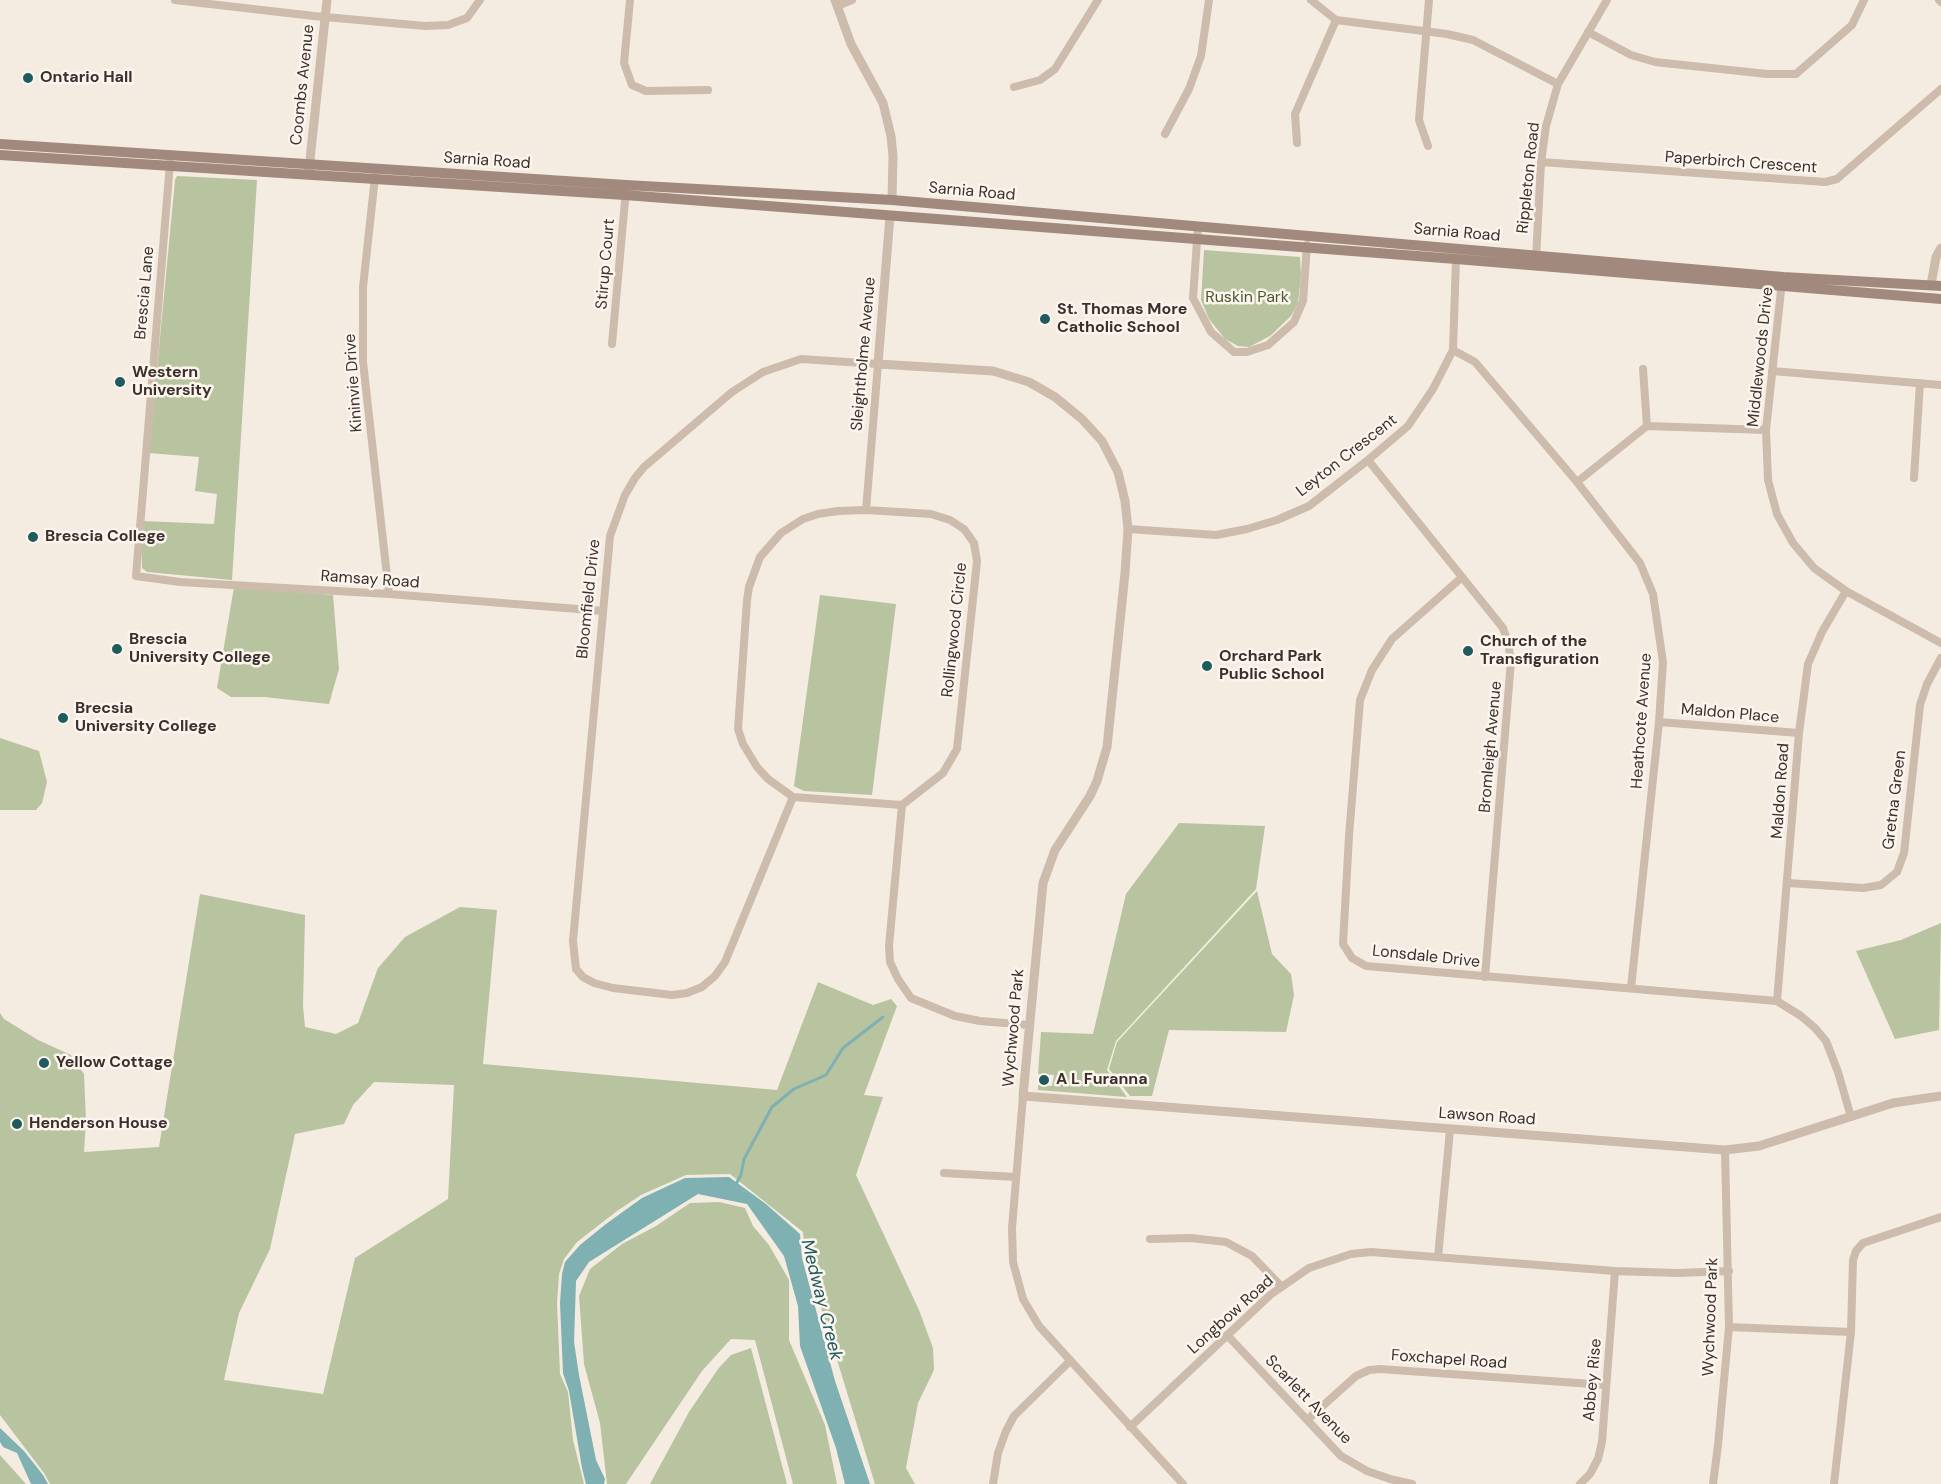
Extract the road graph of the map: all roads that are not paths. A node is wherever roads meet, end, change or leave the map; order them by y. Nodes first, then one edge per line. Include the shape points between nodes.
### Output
1 (175, 0) edge
2 (327, 0) edge
3 (480, 0) edge
4 (630, 0) edge
5 (852, 0) edge
6 (1098, 0) edge
7 (1209, 0) edge
8 (1311, 0) edge
9 (1429, 0) edge
10 (1606, 0) edge
11 (1864, 0) edge
12 (836, 3) edge
13 (326, 17) junction
14 (1336, 20) junction
15 (1426, 31) junction
16 (1588, 32) junction
17 (1558, 84) junction
18 (1014, 87) dead end
19 (1941, 89) edge
20 (708, 90) dead end
21 (1165, 134) dead end
22 (1297, 143) dead end
23 (0, 144) edge
24 (1428, 146) dead end
25 (0, 155) edge
26 (171, 160) junction
27 (1541, 162) junction
28 (309, 169) junction
29 (375, 174) junction
30 (626, 190) junction
31 (892, 200) junction
32 (890, 216) junction
33 (1198, 226) junction
34 (1308, 234) junction
35 (1197, 240) junction
36 (1307, 248) junction
37 (1941, 248) edge
38 (1456, 259) junction
39 (1536, 260) junction
40 (1782, 281) junction
41 (1936, 286) edge
42 (1941, 299) edge
43 (612, 344) dead end
44 (1453, 350) junction
45 (878, 364) junction
46 (1643, 369) dead end
47 (1772, 370) junction
48 (1920, 383) junction
49 (1941, 385) edge
50 (1647, 426) junction
51 (1766, 430) junction
52 (1368, 460) junction
53 (1914, 478) dead end
54 (1577, 482) junction
55 (866, 510) junction
56 (1128, 529) junction
57 (136, 576) joint
58 (1461, 578) junction
59 (1846, 591) junction
60 (389, 594) junction
61 (603, 610) junction
62 (1941, 643) edge
63 (1941, 658) edge
64 (1659, 722) junction
65 (1799, 733) junction
66 (793, 797) junction
67 (902, 805) junction
68 (1788, 883) junction
69 (1485, 977) junction
70 (1631, 988) junction
71 (1777, 1001) junction
72 (1029, 1025) junction
73 (1023, 1096) junction
74 (1941, 1096) edge
75 (1851, 1118) junction
76 (1450, 1130) junction
77 (1725, 1150) junction
78 (944, 1173) dead end
79 (1016, 1177) junction
80 (1941, 1217) edge
81 (1150, 1239) dead end
82 (1438, 1257) junction
83 (1616, 1271) junction
84 (1729, 1271) junction
85 (1282, 1287) junction
86 (1730, 1327) junction
87 (1851, 1332) junction
88 (1227, 1335) junction
89 (1070, 1361) junction
90 (1606, 1385) junction
91 (1307, 1420) junction
92 (1130, 1427) junction
93 (993, 1484) edge
94 (1183, 1484) edge
95 (1412, 1484) edge
96 (1580, 1484) edge
97 (1713, 1484) edge
98 (1834, 1484) edge

1 - 13 street
2 - 13 street, Coombs Avenue
3 - 13 street via 467,18 448,25
4 - 20 street via 624,63 632,85 646,91
5 - 12 street
6 - 18 street via 1055,69 1040,80
7 - 21 street via 1201,56 1190,89
8 - 14 street
9 - 15 street
10 - 16 street, Rippleton Road
11 - 16 street via 1852,25 1796,75 1655,62 1631,56
12 - 31 street via 851,44 883,104 893,156
13 - 28 street, Coombs Avenue
14 - 15 street
14 - 22 street via 1295,114
15 - 17 street via 1473,40
15 - 24 street via 1419,120
16 - 17 street, Rippleton Road
17 - 27 street, Rippleton Road
19 - 27 street, Paperbirch Crescent via 1837,179 1825,182
23 - 26 main road, Sarnia Road
25 - 26 main road, Sarnia Road
26 - 28 main road, Sarnia Road
26 - 57 street, Brescia Lane
27 - 39 street, Rippleton Road
28 - 29 main road, Sarnia Road
29 - 30 main road, Sarnia Road
29 - 60 street, Kininvie Drive via 363,287 363,362
30 - 31 main road, Sarnia Road
30 - 32 main road, Sarnia Road
30 - 43 street, Stirup Court
31 - 32 street, Sleightholme Avenue
31 - 33 main road, Sarnia Road
32 - 35 main road, Sarnia Road
32 - 45 street, Sleightholme Avenue
33 - 34 main road, Sarnia Road
33 - 35 street
34 - 36 street
34 - 39 main road, Sarnia Road
35 - 36 main road, Sarnia Road
35 - 36 street via 1193,298 1211,332 1234,352 1268,345 1294,322 1303,301
36 - 38 main road, Sarnia Road
37 - 41 street via 1936,257
38 - 39 main road, Sarnia Road
38 - 44 street, Leyton Crescent
39 - 40 main road, Sarnia Road
40 - 41 main road, Sarnia Road
40 - 42 main road, Sarnia Road
40 - 47 street, Middlewoods Drive
44 - 52 street, Leyton Crescent via 1408,426
44 - 54 street, Heathcote Avenue via 1475,362
45 - 55 street, Sleightholme Avenue
45 - 56 street, Bloomfield Drive via 993,371 1026,381 1055,397 1102,441 1118,472
45 - 61 street, Bloomfield Drive via 801,359 763,372 732,392 644,466 625,495 610,536
46 - 50 street
47 - 48 street
47 - 51 street, Middlewoods Drive
48 - 49 street
48 - 53 street
50 - 51 street
50 - 54 street
51 - 59 street, Middlewoods Drive via 1768,480 1777,514 1793,543 1814,568
52 - 56 street, Leyton Crescent via 1310,506 1247,529 1216,535
52 - 58 street, Bromleigh Avenue
54 - 64 street, Heathcote Avenue via 1640,562 1653,594 1663,662
55 - 66 street, Rollingwood Circle via 818,514 781,533 760,557 749,586 738,729 757,767
55 - 67 street, Rollingwood Circle via 931,514 950,520 964,529 974,543 977,561 957,749 943,772
56 - 72 street, Wychwood Park via 1107,747 1093,789 1055,850 1043,883
57 - 60 street, Ramsay Road
58 - 69 street, Bromleigh Avenue via 1503,628 1511,661
58 - 69 street, Lonsdale Drive via 1392,639 1372,670 1360,700 1343,944 1352,958 1366,966
59 - 62 street, Middlewoods Drive
59 - 65 street, Maldon Road via 1808,664
60 - 61 street, Ramsay Road
61 - 66 street, Bloomfield Drive via 573,941 576,969 583,976 613,988 672,995 702,987 716,976
63 - 68 street, Gretna Green via 1920,705 1904,853 1897,872 1881,885 1863,888
64 - 65 street, Maldon Place
64 - 70 street, Heathcote Avenue
65 - 68 street, Maldon Road
66 - 67 street
67 - 72 street via 889,946 890,962 898,980 911,998 956,1016
68 - 71 street, Maldon Road
69 - 70 street, Lonsdale Drive
70 - 71 street, Lonsdale Drive
71 - 75 street, Lonsdale Drive via 1808,1022 1826,1041
72 - 73 street, Wychwood Park
73 - 76 street, Lawson Road
73 - 79 street, Wychwood Park
74 - 75 street, Lawson Road via 1893,1103
75 - 77 street, Lawson Road via 1759,1146
76 - 77 street, Lawson Road
76 - 82 street
77 - 84 street, Wychwood Park
78 - 79 street
79 - 89 street, Wychwood Park via 1012,1228 1017,1282 1029,1313
80 - 87 street via 1863,1243 1856,1251
81 - 85 street via 1226,1242 1252,1256
82 - 83 street, Longbow Road
82 - 85 street, Longbow Road via 1351,1254 1309,1268
83 - 84 street, Longbow Road
83 - 90 street, Abbey Rise
84 - 86 street, Wychwood Park
85 - 88 street, Longbow Road
86 - 87 street
86 - 97 street, Wychwood Park
87 - 98 street
88 - 91 street, Scarlett Avenue
88 - 92 street, Longbow Road
89 - 92 street, Wychwood Park
89 - 93 street via 1014,1416 998,1454
90 - 91 street, Foxchapel Road via 1369,1370 1356,1376
90 - 96 street, Abbey Rise via 1598,1459
91 - 95 street, Scarlett Avenue via 1341,1456 1367,1471
92 - 94 street, Wychwood Park

